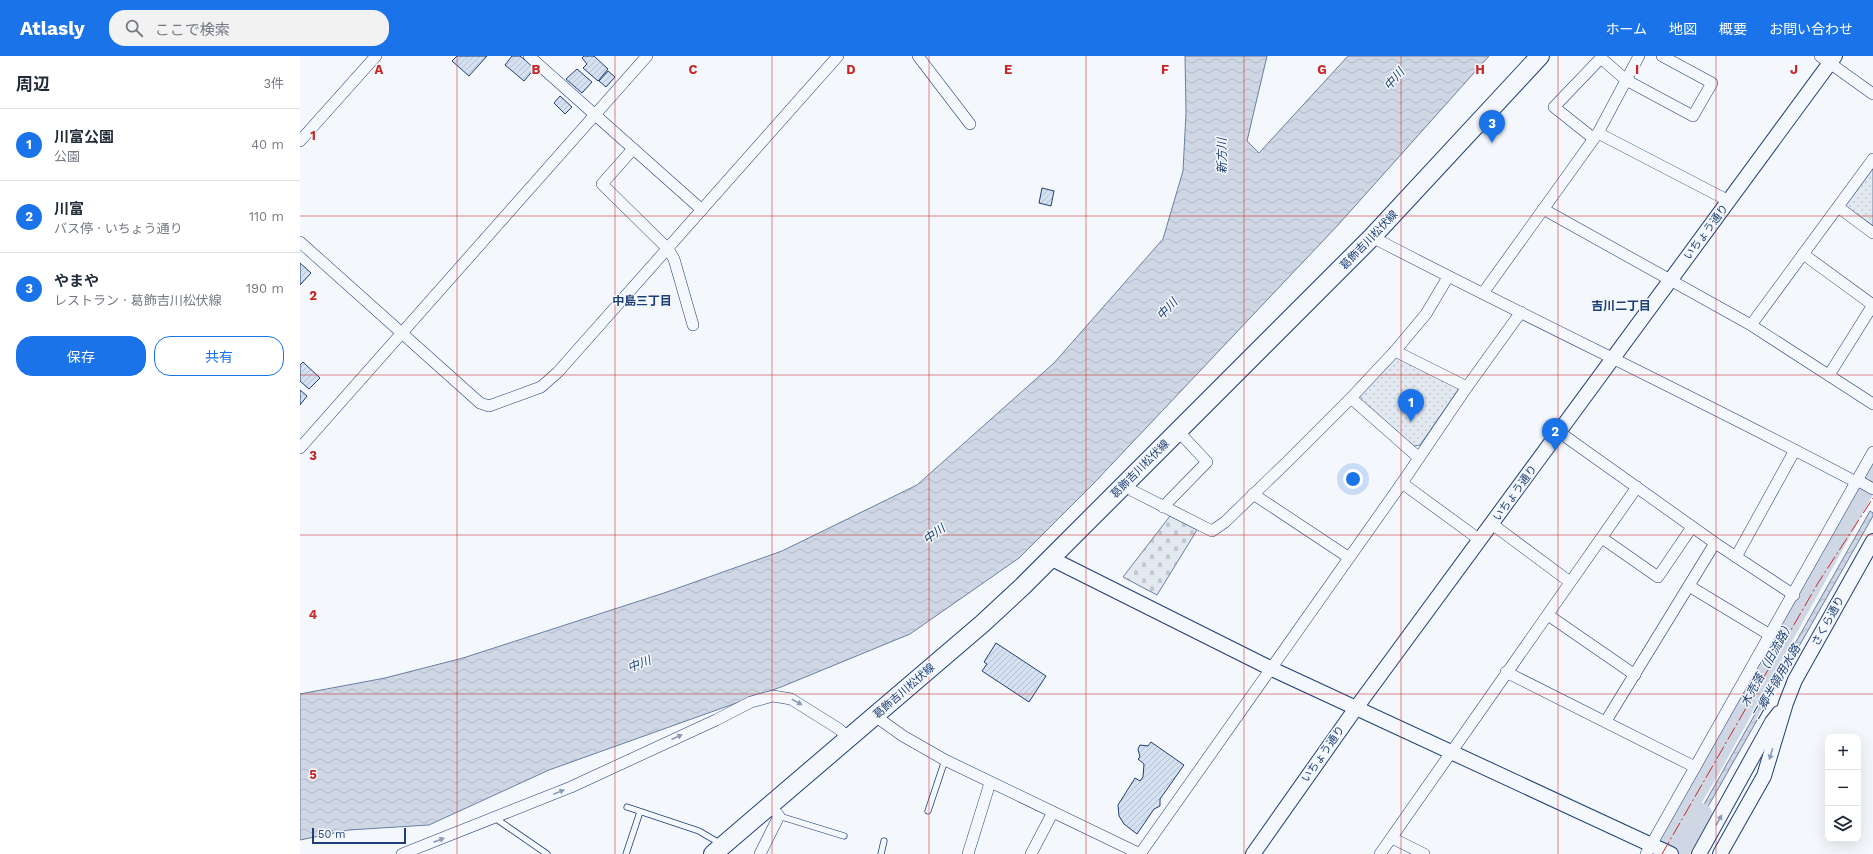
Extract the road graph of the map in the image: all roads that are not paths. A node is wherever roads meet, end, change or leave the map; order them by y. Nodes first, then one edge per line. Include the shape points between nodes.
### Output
1 (376, 56) edge
2 (529, 56) edge
3 (647, 56) edge
4 (838, 56) edge
5 (918, 56) edge
6 (1540, 56) edge
7 (1639, 56) edge
8 (1662, 56) edge
9 (1829, 58) edge
10 (1626, 80) junction
11 (1873, 94) edge
12 (595, 114) junction
13 (970, 124) dead end
14 (1596, 136) junction
15 (300, 141) edge
16 (633, 148) junction
17 (1873, 159) edge
18 (1729, 201) junction
19 (1838, 207) junction
20 (1543, 209) junction
21 (702, 210) junction
22 (1873, 233) edge
23 (1372, 237) junction
24 (300, 242) edge
25 (668, 249) junction
26 (1804, 254) junction
27 (1448, 277) junction
28 (1670, 281) junction
29 (1483, 293) junction
30 (1873, 305) edge
31 (1521, 312) junction
32 (693, 325) dead end
33 (1751, 325) junction
34 (402, 333) junction
35 (1395, 351) junction
36 (1613, 358) junction
37 (1829, 375) junction
38 (1466, 387) junction
39 (1351, 398) junction
40 (1873, 404) edge
41 (1178, 431) junction
42 (1559, 432) junction
43 (300, 448) edge
44 (1795, 450) junction
45 (1873, 452) edge
46 (1418, 457) junction
47 (1856, 481) junction
48 (1402, 483) junction
49 (1125, 484) junction
50 (1637, 487) junction
51 (1873, 489) edge
52 (1253, 494) junction
53 (1163, 506) junction
54 (1492, 524) junction
55 (1692, 527) junction
56 (1602, 538) junction
57 (1480, 540) junction
58 (1873, 542) edge
59 (1715, 543) junction
60 (1348, 556) junction
61 (1736, 557) junction
62 (1050, 558) junction
63 (1570, 582) junction
64 (1690, 586) junction
65 (1794, 595) junction
66 (1548, 615) junction
67 (1770, 635) junction
68 (1272, 669) junction
69 (1506, 672) junction
70 (1635, 675) junction
71 (1786, 703) junction
72 (1356, 708) junction
73 (875, 716) junction
74 (1606, 722) junction
75 (848, 738) junction
76 (1451, 752) junction
77 (945, 760) junction
78 (1695, 767) junction
79 (990, 783) junction
80 (627, 807) dead end
81 (775, 811) junction
82 (928, 811) dead end
83 (640, 812) junction
84 (1053, 812) junction
85 (495, 818) junction
86 (844, 836) dead end
87 (1392, 838) junction
88 (884, 841) dead end
89 (1652, 848) edge
90 (718, 850) edge
91 (402, 854) edge
92 (547, 854) edge
93 (626, 854) edge
94 (760, 854) edge
95 (881, 854) edge
96 (968, 854) edge
97 (1031, 854) edge
98 (1253, 854) edge
99 (1380, 854) edge
100 (1424, 854) edge
101 (1671, 854) edge
102 (1700, 854) edge
103 (1720, 854) edge

1 - 15 street
2 - 12 street
3 - 12 street
4 - 21 street
5 - 13 street
6 - 23 main road, 葛飾吉川松伏線
7 - 10 street
8 - 10 street via 1712,83 1693,116
9 - 11 street
9 - 18 street, いちょう通り
10 - 14 street
10 - 14 street via 1601,58 1554,107
12 - 16 street
12 - 34 street
14 - 18 street
14 - 20 street
16 - 21 street
16 - 25 street via 602,184
17 - 19 street
18 - 28 street, いちょう通り
19 - 22 street
19 - 26 street
20 - 28 street
20 - 29 street
21 - 25 street
23 - 27 street
23 - 41 main road, 葛飾吉川松伏線
24 - 34 street
25 - 32 street via 674,259
25 - 34 street via 558,372 541,387 500,403 489,406 480,403
26 - 30 street
26 - 33 street
27 - 29 street
27 - 35 street via 1426,314
28 - 33 street via 1678,283
28 - 36 street, いちょう通り
29 - 31 street
30 - 37 street
31 - 36 street
31 - 38 street
33 - 37 street
34 - 43 street
35 - 38 street
35 - 39 street
36 - 42 street, いちょう通り
36 - 44 street
37 - 40 street
38 - 46 street
39 - 46 street
39 - 52 street
41 - 49 main road, 葛飾吉川松伏線
41 - 53 street via 1207,462
42 - 50 street
42 - 54 street, いちょう通り
44 - 47 street
44 - 61 street
45 - 47 street
46 - 48 street
47 - 51 street
47 - 65 street
48 - 57 street
48 - 60 street
49 - 53 street via 1133,491
49 - 62 main road, 葛飾吉川松伏線
50 - 55 street
50 - 56 street
52 - 53 street via 1225,522 1212,531
52 - 60 street
54 - 57 street, いちょう通り
54 - 63 street
55 - 56 street via 1658,577
55 - 59 street
56 - 63 street
57 - 72 street, いちょう通り
58 - 71 street, さくら通り via 1796,680
59 - 61 street
59 - 64 street
60 - 68 street
61 - 65 street
62 - 68 street
62 - 73 main road, 葛飾吉川松伏線 via 982,624
63 - 66 street
64 - 67 street
64 - 70 street
65 - 67 street
66 - 69 street
66 - 70 street
67 - 78 street
68 - 72 street
68 - 84 street via 1140,854
69 - 74 street
69 - 76 street
70 - 74 street
102 -> 71 street, さくら通り via 1772,722
71 -> 103 street, さくら通り via 1764,776
72 - 76 street
72 - 98 street, いちょう通り
73 - 75 main road, 葛飾吉川松伏線
73 - 77 street via 903,736
74 - 78 street
75 - 81 main road, 葛飾吉川松伏線
85 -> 75 street via 577,784 751,702 773,696 791,699 840,729
76 - 87 street
76 - 89 street
77 - 79 street
77 - 82 lane
78 - 89 street
79 - 84 street
79 - 96 street
80 - 83 lane
81 - 86 lane
81 - 90 main road, 葛飾吉川松伏線
81 - 94 street
83 - 90 lane via 699,831
83 - 93 lane
84 - 97 street
91 -> 85 street
85 - 92 lane
87 - 99 street
87 - 100 street
88 - 95 lane
89 - 101 street

